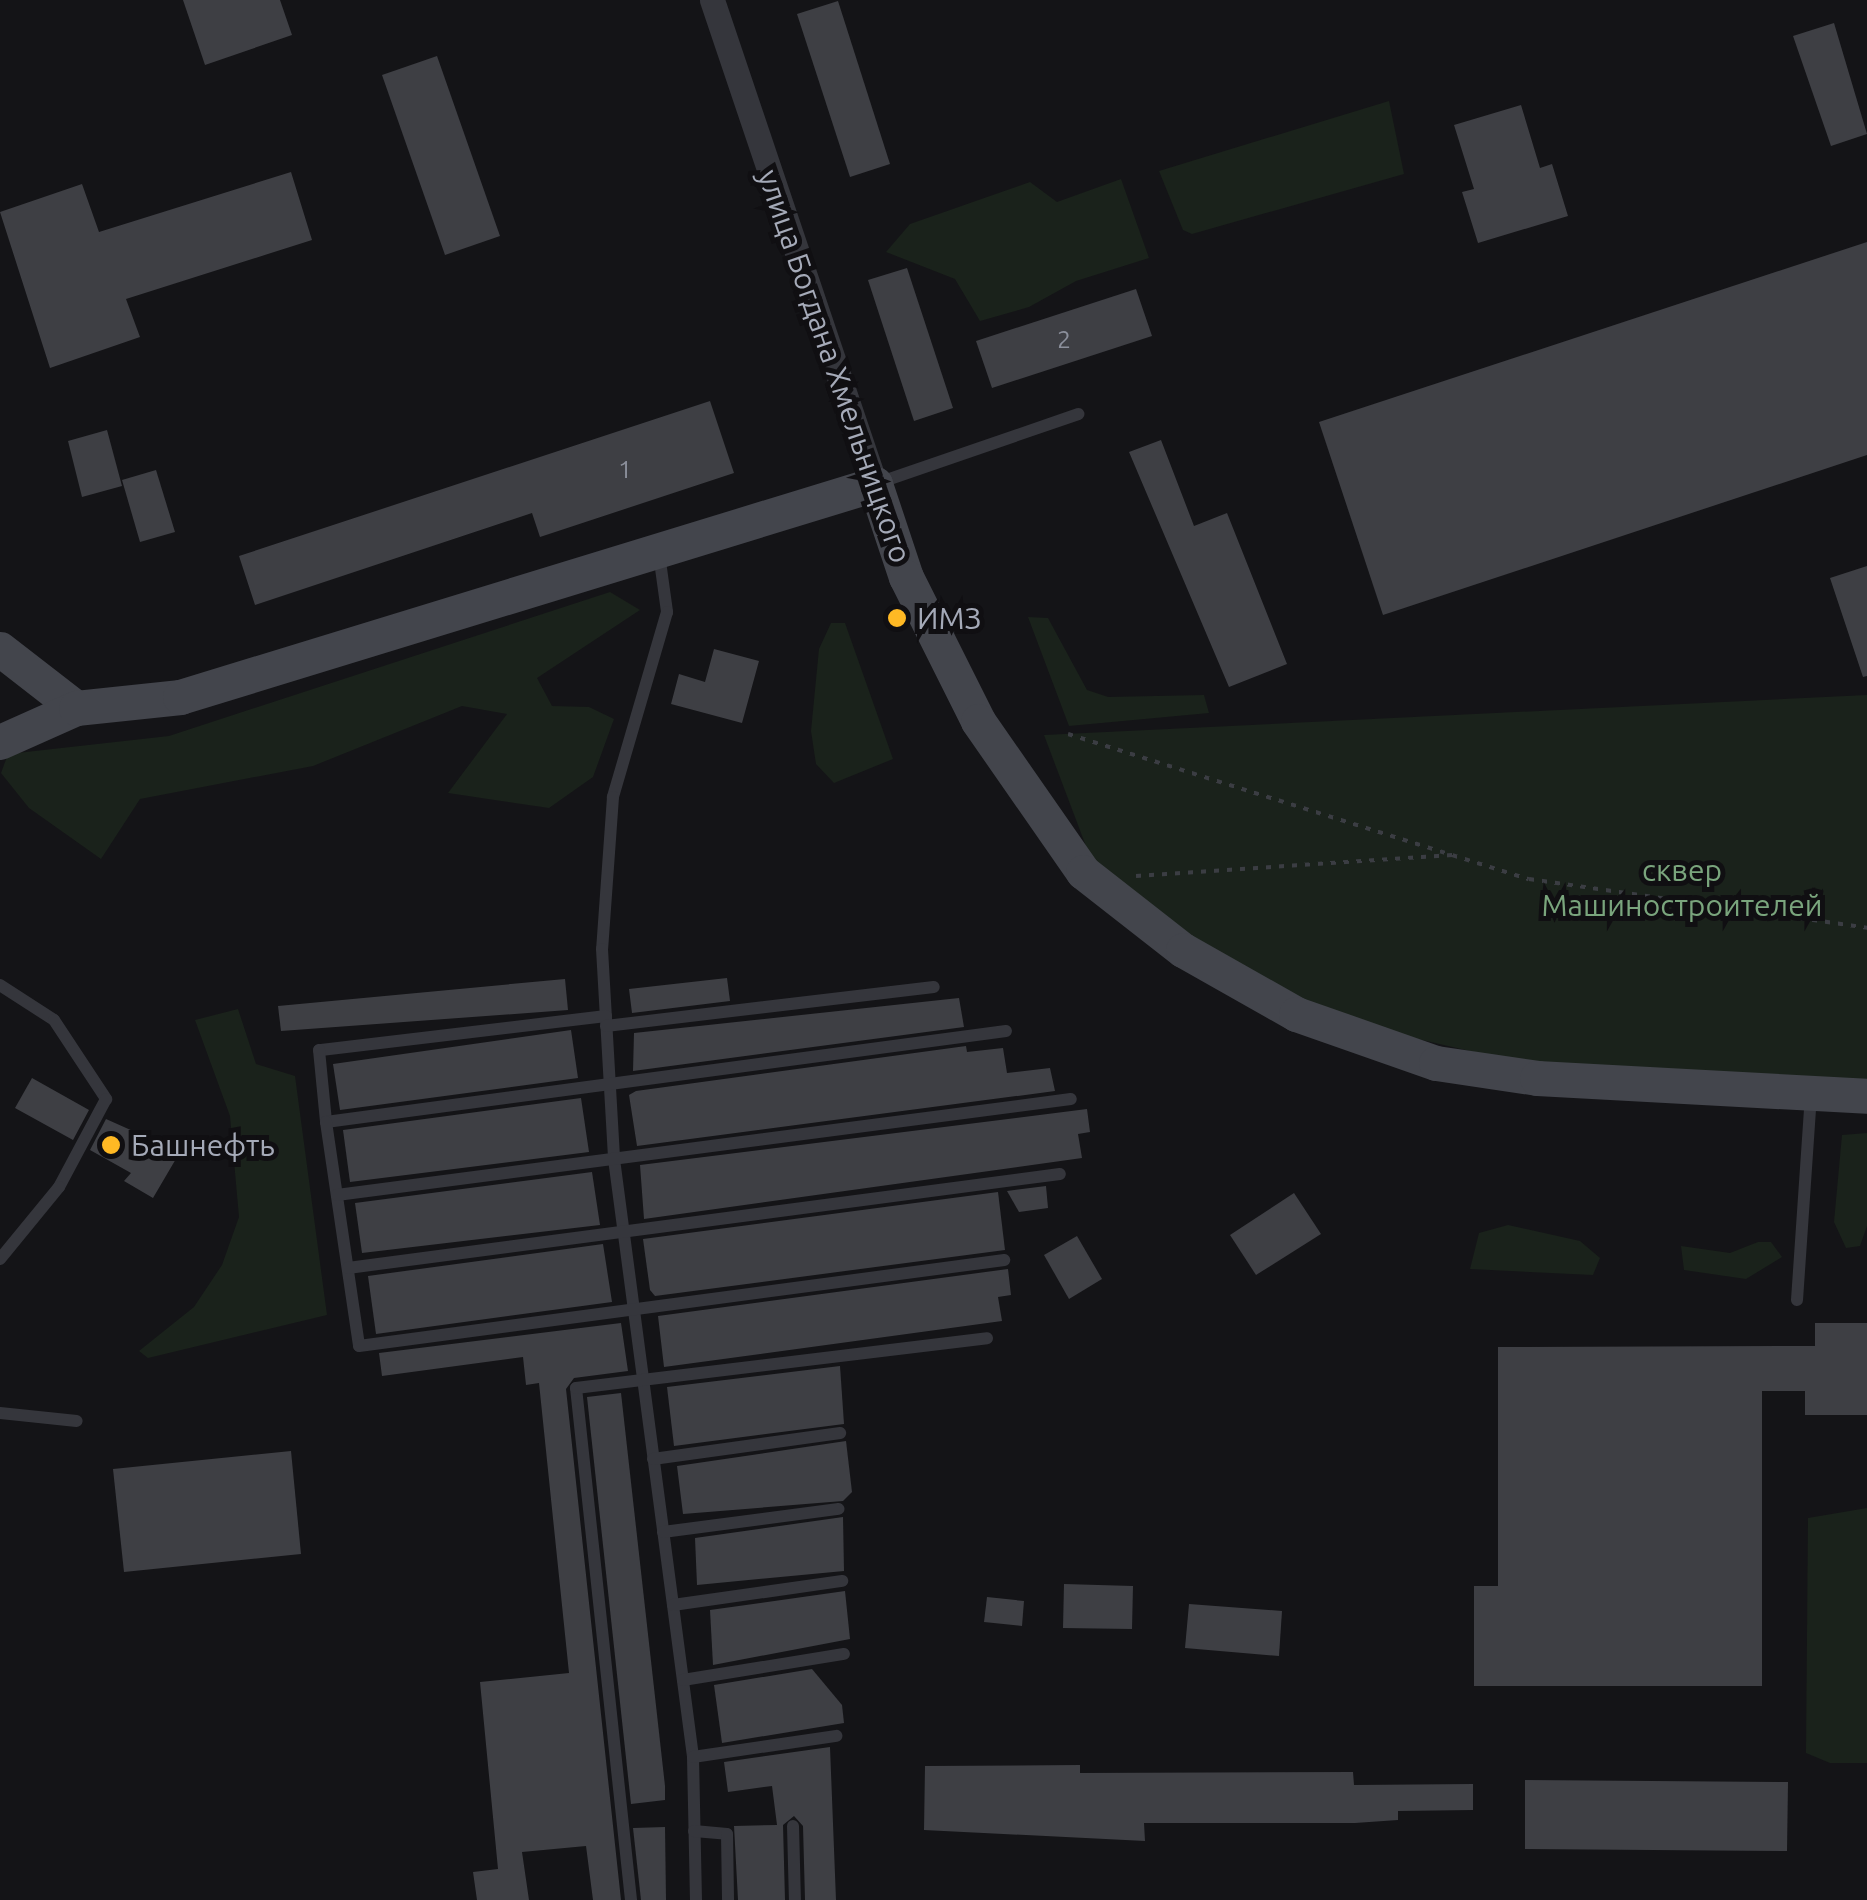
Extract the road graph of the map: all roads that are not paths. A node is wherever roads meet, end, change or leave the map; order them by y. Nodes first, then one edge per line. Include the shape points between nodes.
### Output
1 (712, 0) edge
2 (1078, 414) dead end
3 (876, 484) junction
4 (659, 554) junction
5 (0, 649) edge
6 (76, 708) junction
7 (0, 742) edge
8 (0, 986) edge
9 (934, 987) dead end
10 (606, 1021) junction
11 (1006, 1031) dead end
12 (609, 1083) junction
13 (1811, 1093) junction
14 (1867, 1096) edge
15 (1071, 1099) dead end
16 (326, 1122) junction
17 (614, 1159) junction
18 (1060, 1174) dead end
19 (337, 1196) junction
20 (624, 1231) junction
21 (0, 1258) edge
22 (1004, 1260) dead end
23 (348, 1268) junction
24 (1798, 1300) dead end
25 (634, 1309) junction
26 (987, 1338) dead end
27 (643, 1382) junction
28 (0, 1412) edge
29 (77, 1422) dead end
30 (840, 1433) dead end
31 (653, 1459) junction
32 (838, 1509) dead end
33 (663, 1532) junction
34 (842, 1581) dead end
35 (672, 1606) junction
36 (844, 1654) dead end
37 (683, 1680) junction
38 (836, 1736) dead end
39 (693, 1757) junction
40 (793, 1826) dead end
41 (694, 1832) junction
42 (631, 1900) edge
43 (696, 1900) edge
44 (728, 1900) edge
45 (795, 1900) edge

1 - 3 street, улица Богдана Хмельницкого
2 - 3 lane
3 - 4 main road
3 - 13 main road, улица Богдана Хмельницкого via 906,577 978,722 1082,872 1183,950 1296,1014 1436,1063 1537,1078
4 - 6 main road via 180,698
4 - 10 lane via 667,612 612,797
5 - 6 main road
6 - 7 main road
8 - 21 lane via 54,1020 106,1099 59,1187
9 - 10 lane
10 - 12 lane
10 - 16 lane via 318,1050
11 - 12 lane
12 - 16 lane
12 - 17 lane
13 - 14 main road, улица Богдана Хмельницкого
13 - 24 lane
15 - 17 lane
16 - 19 lane
17 - 19 lane
17 - 20 lane
18 - 20 lane
19 - 23 lane
20 - 23 lane
20 - 25 lane
22 - 25 lane
23 - 25 lane via 360,1346
25 - 27 lane
26 - 27 lane
27 - 31 lane
27 - 42 lane via 576,1388
28 - 29 lane
30 - 31 lane
31 - 33 lane
32 - 33 lane
33 - 35 lane
34 - 35 lane
35 - 37 lane
36 - 37 lane
37 - 39 lane
38 - 39 lane
39 - 41 lane
40 - 45 lane
41 - 43 lane
41 - 44 lane via 727,1834

